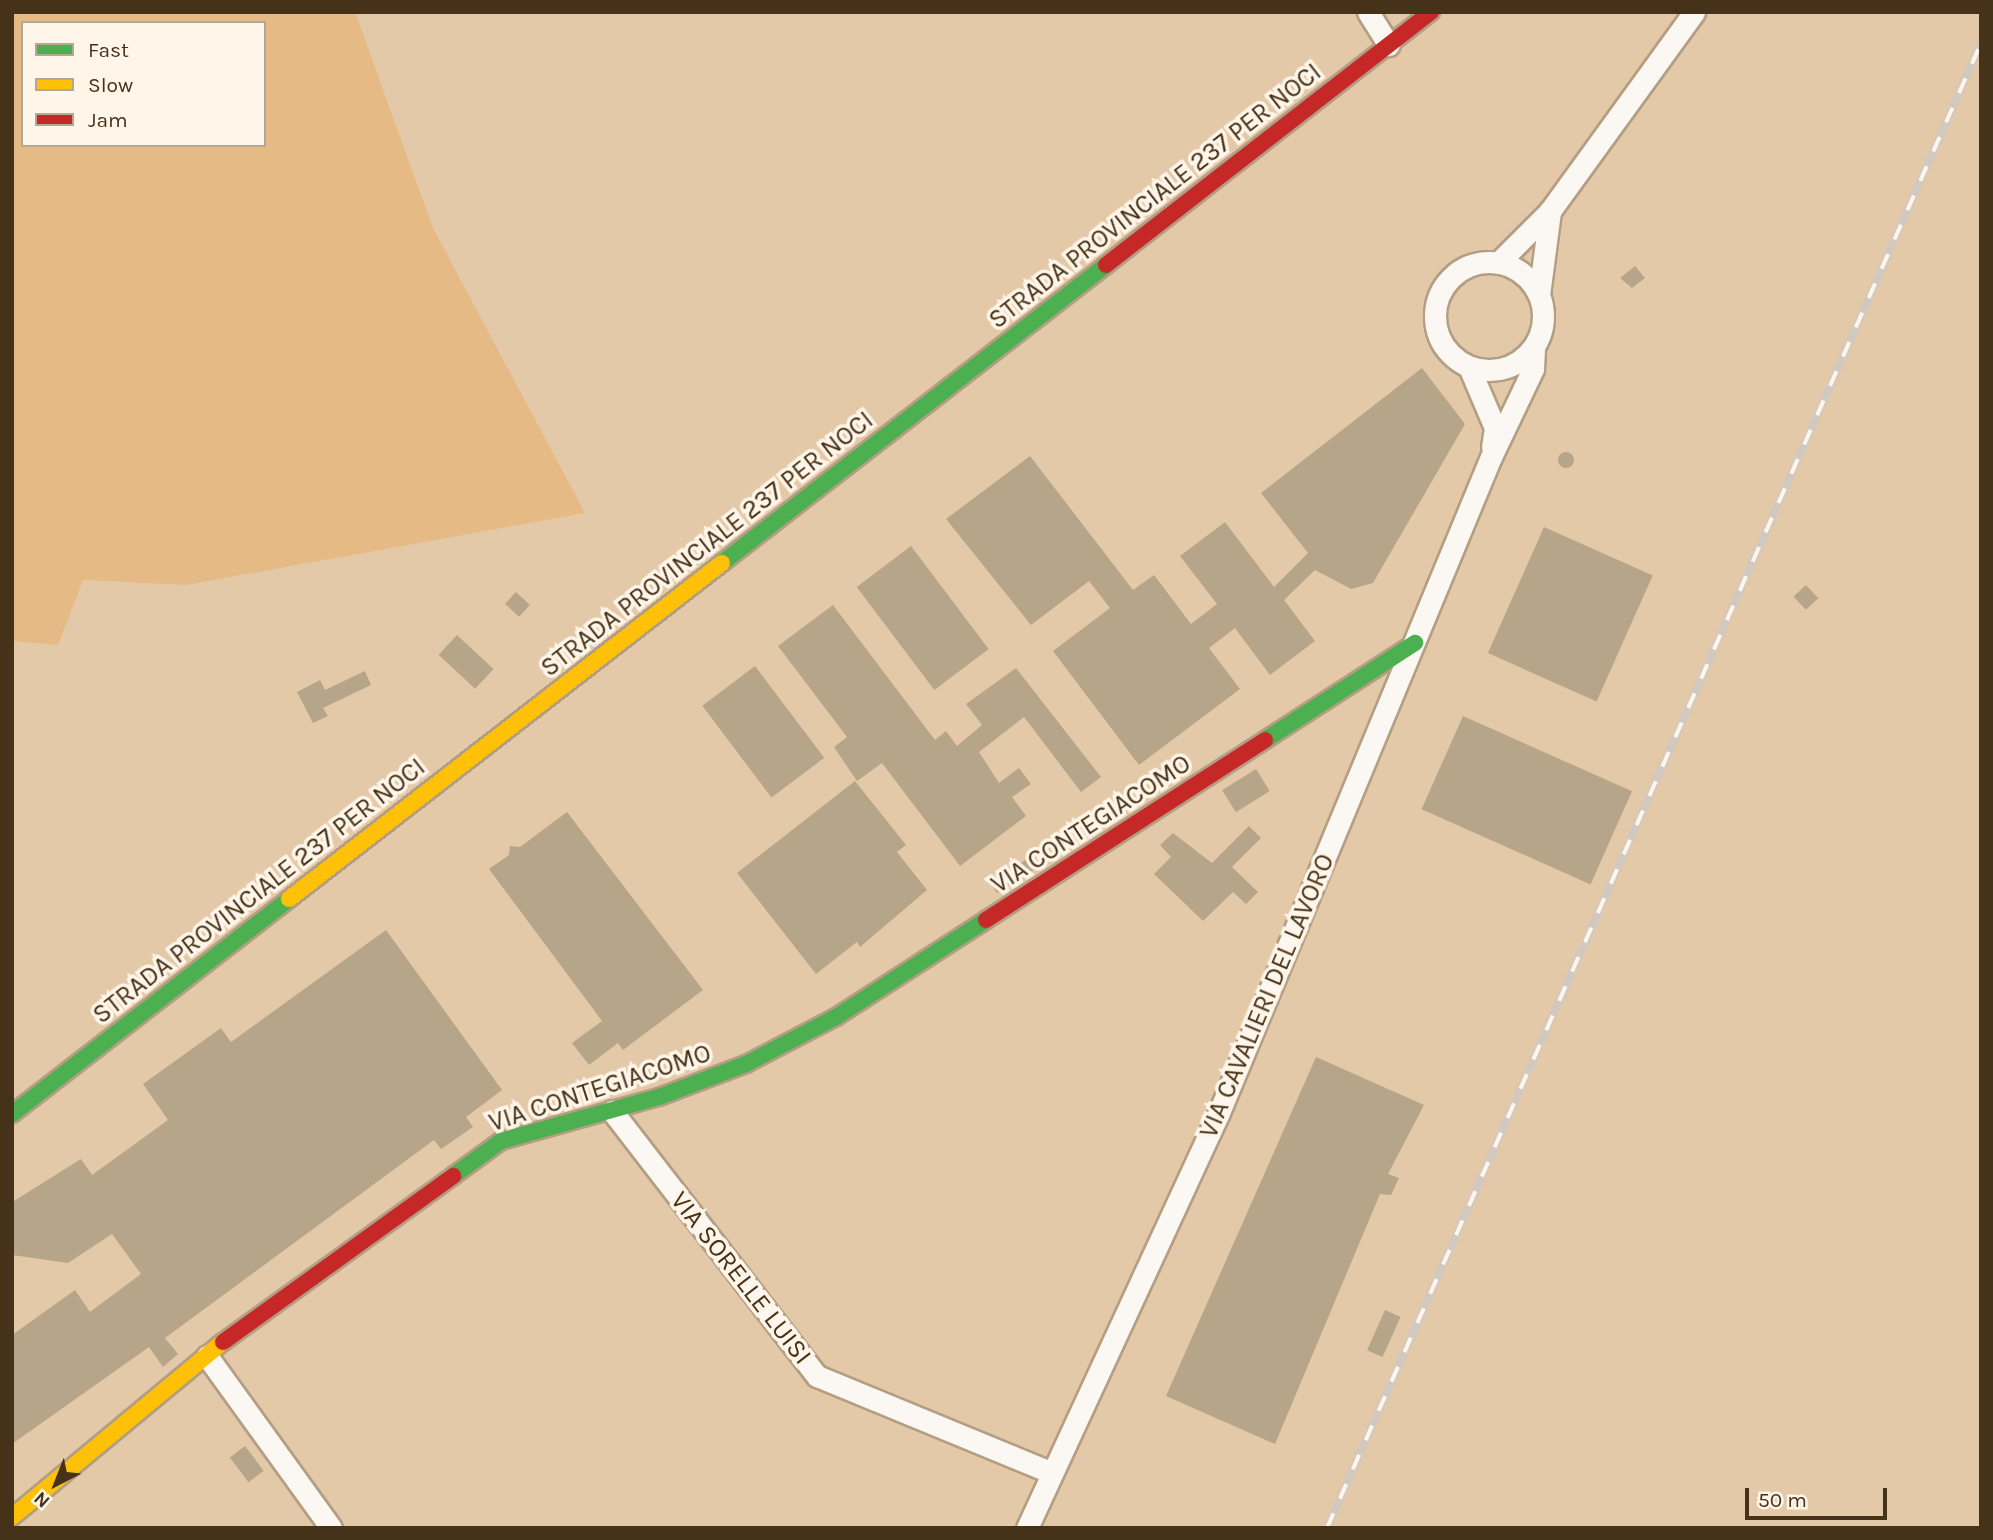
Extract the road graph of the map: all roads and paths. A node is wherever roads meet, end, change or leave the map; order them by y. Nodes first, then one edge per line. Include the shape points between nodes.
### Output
1 (1368, 12) edge
2 (1432, 12) edge
3 (1694, 12) edge
4 (1389, 45) junction
5 (1550, 211) junction
6 (1498, 263) junction
7 (1539, 295) junction
8 (1534, 347) junction
9 (1469, 367) junction
10 (1491, 457) junction
11 (1415, 643) junction
12 (612, 1111) junction
13 (12, 1114) edge
14 (206, 1356) junction
15 (1052, 1473) junction
16 (12, 1517) edge
17 (331, 1528) edge
18 (1027, 1528) edge

1 - 4 street
2 - 4 main road, STRADA PROVINCIALE 237 PER NOCI
3 - 5 street
4 - 13 main road, STRADA PROVINCIALE 237 PER NOCI
5 - 6 street
5 - 7 street, VIA CAVALIERI DEL LAVORO
6 - 7 street via 1515,268
6 - 9 street, VIA CAVALIERI DEL LAVORO via 1463,268 1449,278 1434,310 1442,345
7 - 8 street, VIA CAVALIERI DEL LAVORO via 1542,331
8 - 9 street via 1505,368
8 - 10 street, VIA CAVALIERI DEL LAVORO via 1533,369
9 - 10 street, VIA CAVALIERI DEL LAVORO via 1495,428
10 - 11 street, VIA CAVALIERI DEL LAVORO
11 - 12 main road, VIA CONTEGIACOMO via 835,1017 746,1064
11 - 15 street, VIA CAVALIERI DEL LAVORO via 1218,1115
12 - 14 main road, VIA CONTEGIACOMO via 501,1141
12 - 15 street, VIA SORELLE LUISI via 817,1376
14 - 16 main road, VIA CONTEGIACOMO
14 - 17 street
15 - 18 street, VIA CAVALIERI DEL LAVORO

